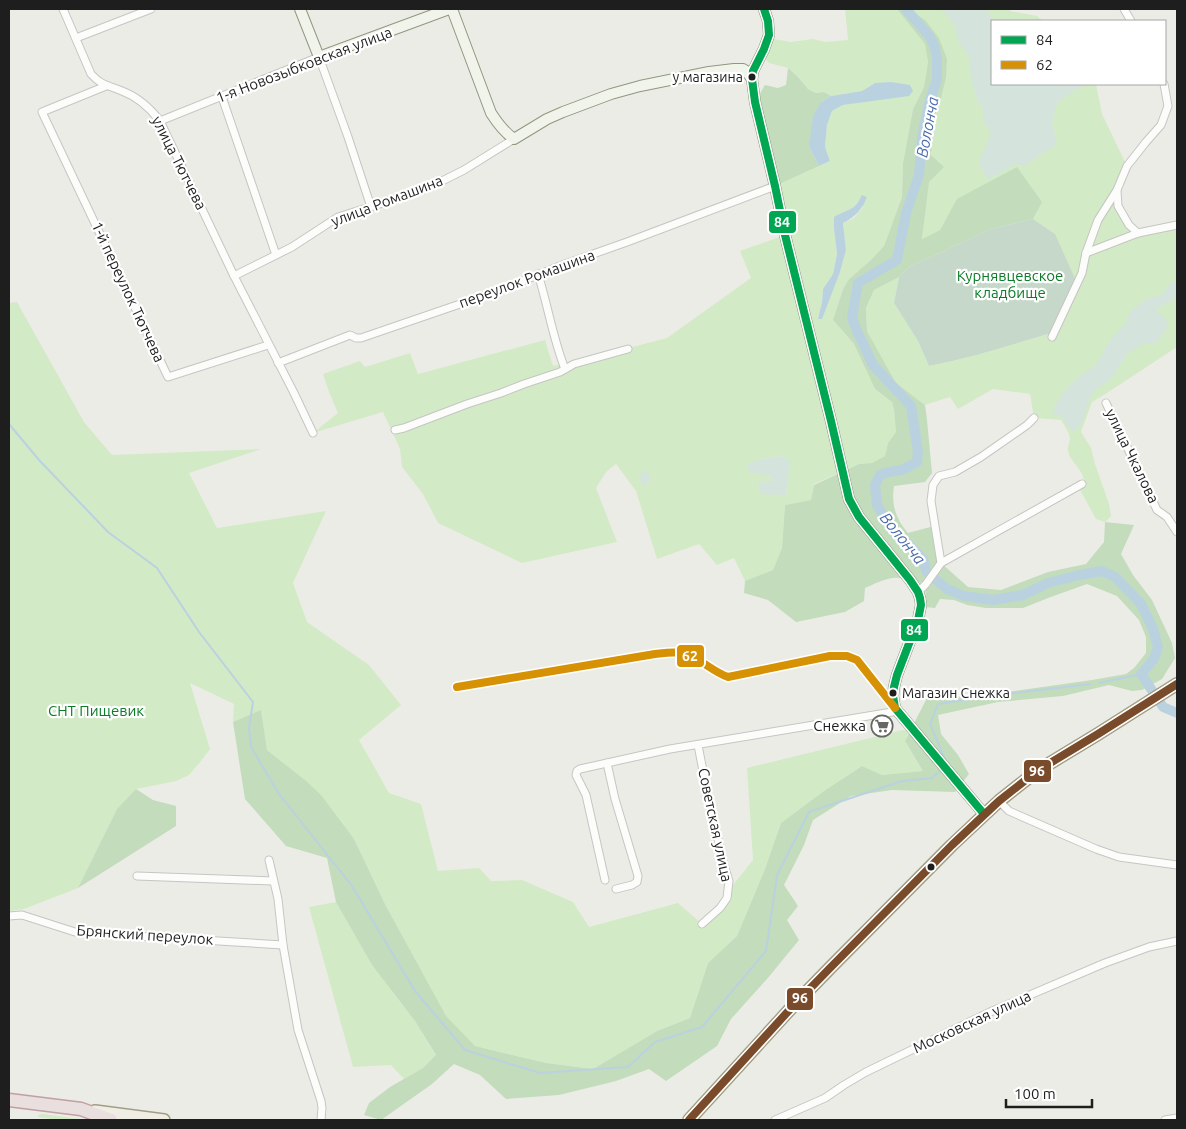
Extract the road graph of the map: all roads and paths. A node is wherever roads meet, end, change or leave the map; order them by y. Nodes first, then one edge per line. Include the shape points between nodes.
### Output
1 (63, 9) edge
2 (150, 9) edge
3 (300, 9) edge
4 (451, 9) edge
5 (764, 9) edge
6 (1124, 9) edge
7 (1130, 20) edge
8 (76, 38) junction
9 (761, 54) junction
10 (319, 58) junction
11 (734, 69) junction
12 (752, 79) junction
13 (1164, 85) edge
14 (106, 86) junction
15 (222, 97) junction
16 (160, 121) junction
17 (514, 139) junction
18 (775, 186) junction
19 (1116, 190) junction
20 (371, 207) junction
21 (1177, 225) edge
22 (1138, 233) junction
23 (1086, 253) junction
24 (276, 255) junction
25 (538, 274) junction
26 (234, 276) junction
27 (1052, 337) dead end
28 (268, 345) junction
29 (628, 349) dead end
30 (278, 363) junction
31 (565, 370) junction
32 (1106, 403) dead end
33 (1034, 418) dead end
34 (395, 430) dead end
35 (313, 433) dead end
36 (1082, 484) dead end
37 (1177, 532) edge
38 (941, 563) junction
39 (918, 592) junction
40 (1174, 686) edge
41 (457, 687) dead end
42 (896, 709) junction
43 (698, 745) junction
44 (607, 763) junction
45 (998, 801) junction
46 (984, 814) junction
47 (269, 860) dead end
48 (1177, 864) edge
49 (137, 876) dead end
50 (605, 880) dead end
51 (273, 881) junction
52 (616, 889) dead end
53 (9, 916) edge
54 (702, 924) dead end
55 (1177, 941) edge
56 (282, 945) junction
57 (9, 1095) edge
58 (9, 1100) edge
59 (60, 1106) junction
60 (81, 1109) junction
61 (1177, 1118) edge
62 (110, 1120) edge
63 (164, 1120) edge
64 (321, 1120) edge
65 (689, 1120) edge
66 (775, 1120) edge
67 (1165, 1120) edge

1 - 8 street, улица Тютчева
2 - 8 street
3 - 10 street
4 - 10 street, 1-я Новозыбковская улица
4 - 17 street via 491,114
5 - 9 street via 769,35
6 - 7 street
8 - 14 street, улица Тютчева via 90,74
9 - 11 street via 749,65
9 - 12 street
10 - 15 street, 1-я Новозыбковская улица
10 - 20 street
11 - 12 street via 743,69
11 - 17 street via 611,94 547,119
12 - 18 street
13 - 19 street via 1168,106 1161,125 1127,166
14 - 16 street, улица Тютчева via 136,98
14 - 28 street, 1-й переулок Тютчева via 42,112 168,377
15 - 16 street, 1-я Новозыбковская улица
15 - 24 street
16 - 26 street, улица Тютчева
17 - 20 street, улица Ромашина via 438,183
18 - 25 street, переулок Ромашина
18 - 39 street via 849,499 859,517
19 - 22 street via 1118,206 1128,225
19 - 23 street via 1098,220
20 - 24 street, улица Ромашина via 338,217
21 - 22 street
22 - 23 street
23 - 27 street via 1082,273
24 - 26 street, улица Ромашина
25 - 30 street, переулок Ромашина via 362,338 350,335
25 - 31 street
26 - 28 street, улица Тютчева
28 - 30 street, улица Тютчева
29 - 31 street via 574,364
30 - 35 street, улица Тютчева
31 - 34 street
32 - 37 street, улица Чкалова via 1157,510 1167,517
33 - 38 street via 981,457 955,472 939,476 933,485 931,500
36 - 38 street
38 - 39 street
39 - 42 street via 920,611 894,687
40 - 45 main road via 1036,770
41 - 42 street via 676,652 728,676 830,656 847,656 857,660
42 - 43 street
42 - 46 street
43 - 44 street
43 - 54 street, Советская улица via 729,882 727,898
44 - 50 street via 576,774 586,795
44 - 52 street via 638,876 632,885
45 - 46 main road
45 - 48 street via 1009,811 1096,849 1119,857
46 - 65 main road via 793,1006
47 - 51 street
49 - 51 street
51 - 56 street
53 - 56 street, Брянский переулок via 22,915 75,932
55 - 66 street, Московская улица via 1105,963 990,1012 866,1072 825,1098
56 - 64 street via 298,1030 321,1101
57 - 59 highway
58 - 59 highway
59 - 60 highway
60 - 62 highway
60 - 63 main road
61 - 67 street

